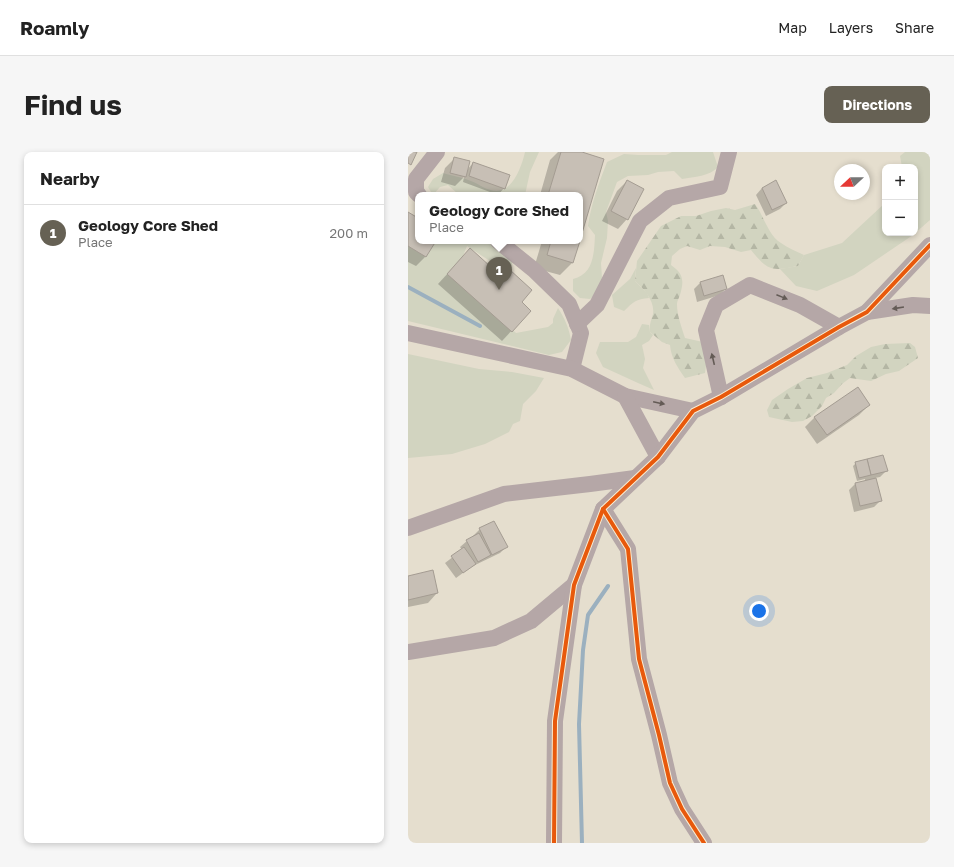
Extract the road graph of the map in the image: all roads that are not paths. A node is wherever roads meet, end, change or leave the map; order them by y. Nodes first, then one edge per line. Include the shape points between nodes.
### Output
1 (437, 152) edge
2 (729, 152) edge
3 (416, 192) edge
4 (502, 244) edge
5 (929, 247) edge
6 (930, 306) edge
7 (867, 312) junction
8 (577, 324) junction
9 (839, 327) junction
10 (408, 333) edge
11 (572, 369) junction
12 (625, 396) junction
13 (721, 397) junction
14 (693, 410) junction
15 (658, 457) junction
16 (636, 478) junction
17 (603, 509) junction
18 (408, 528) edge
19 (574, 586) junction
20 (408, 652) edge
21 (554, 843) edge
22 (704, 843) edge

1 - 3 street via 416,179
2 - 8 street via 720,187 669,198 640,221 597,305
4 - 8 street via 534,270 569,304
5 - 7 street
6 -> 7 street via 913,305
7 - 9 street
8 - 11 street via 581,333
9 - 13 street
13 -> 9 street via 706,330 716,305 750,285 800,305
10 - 11 street
11 - 12 street
12 -> 14 street
12 - 15 street
13 - 14 street
14 - 15 street
15 - 16 street
16 - 17 street
16 - 18 street via 504,494
17 - 19 street
17 - 22 street via 628,549 639,660 670,783 682,809
19 - 20 street via 531,621 494,638
19 - 21 street via 555,721

